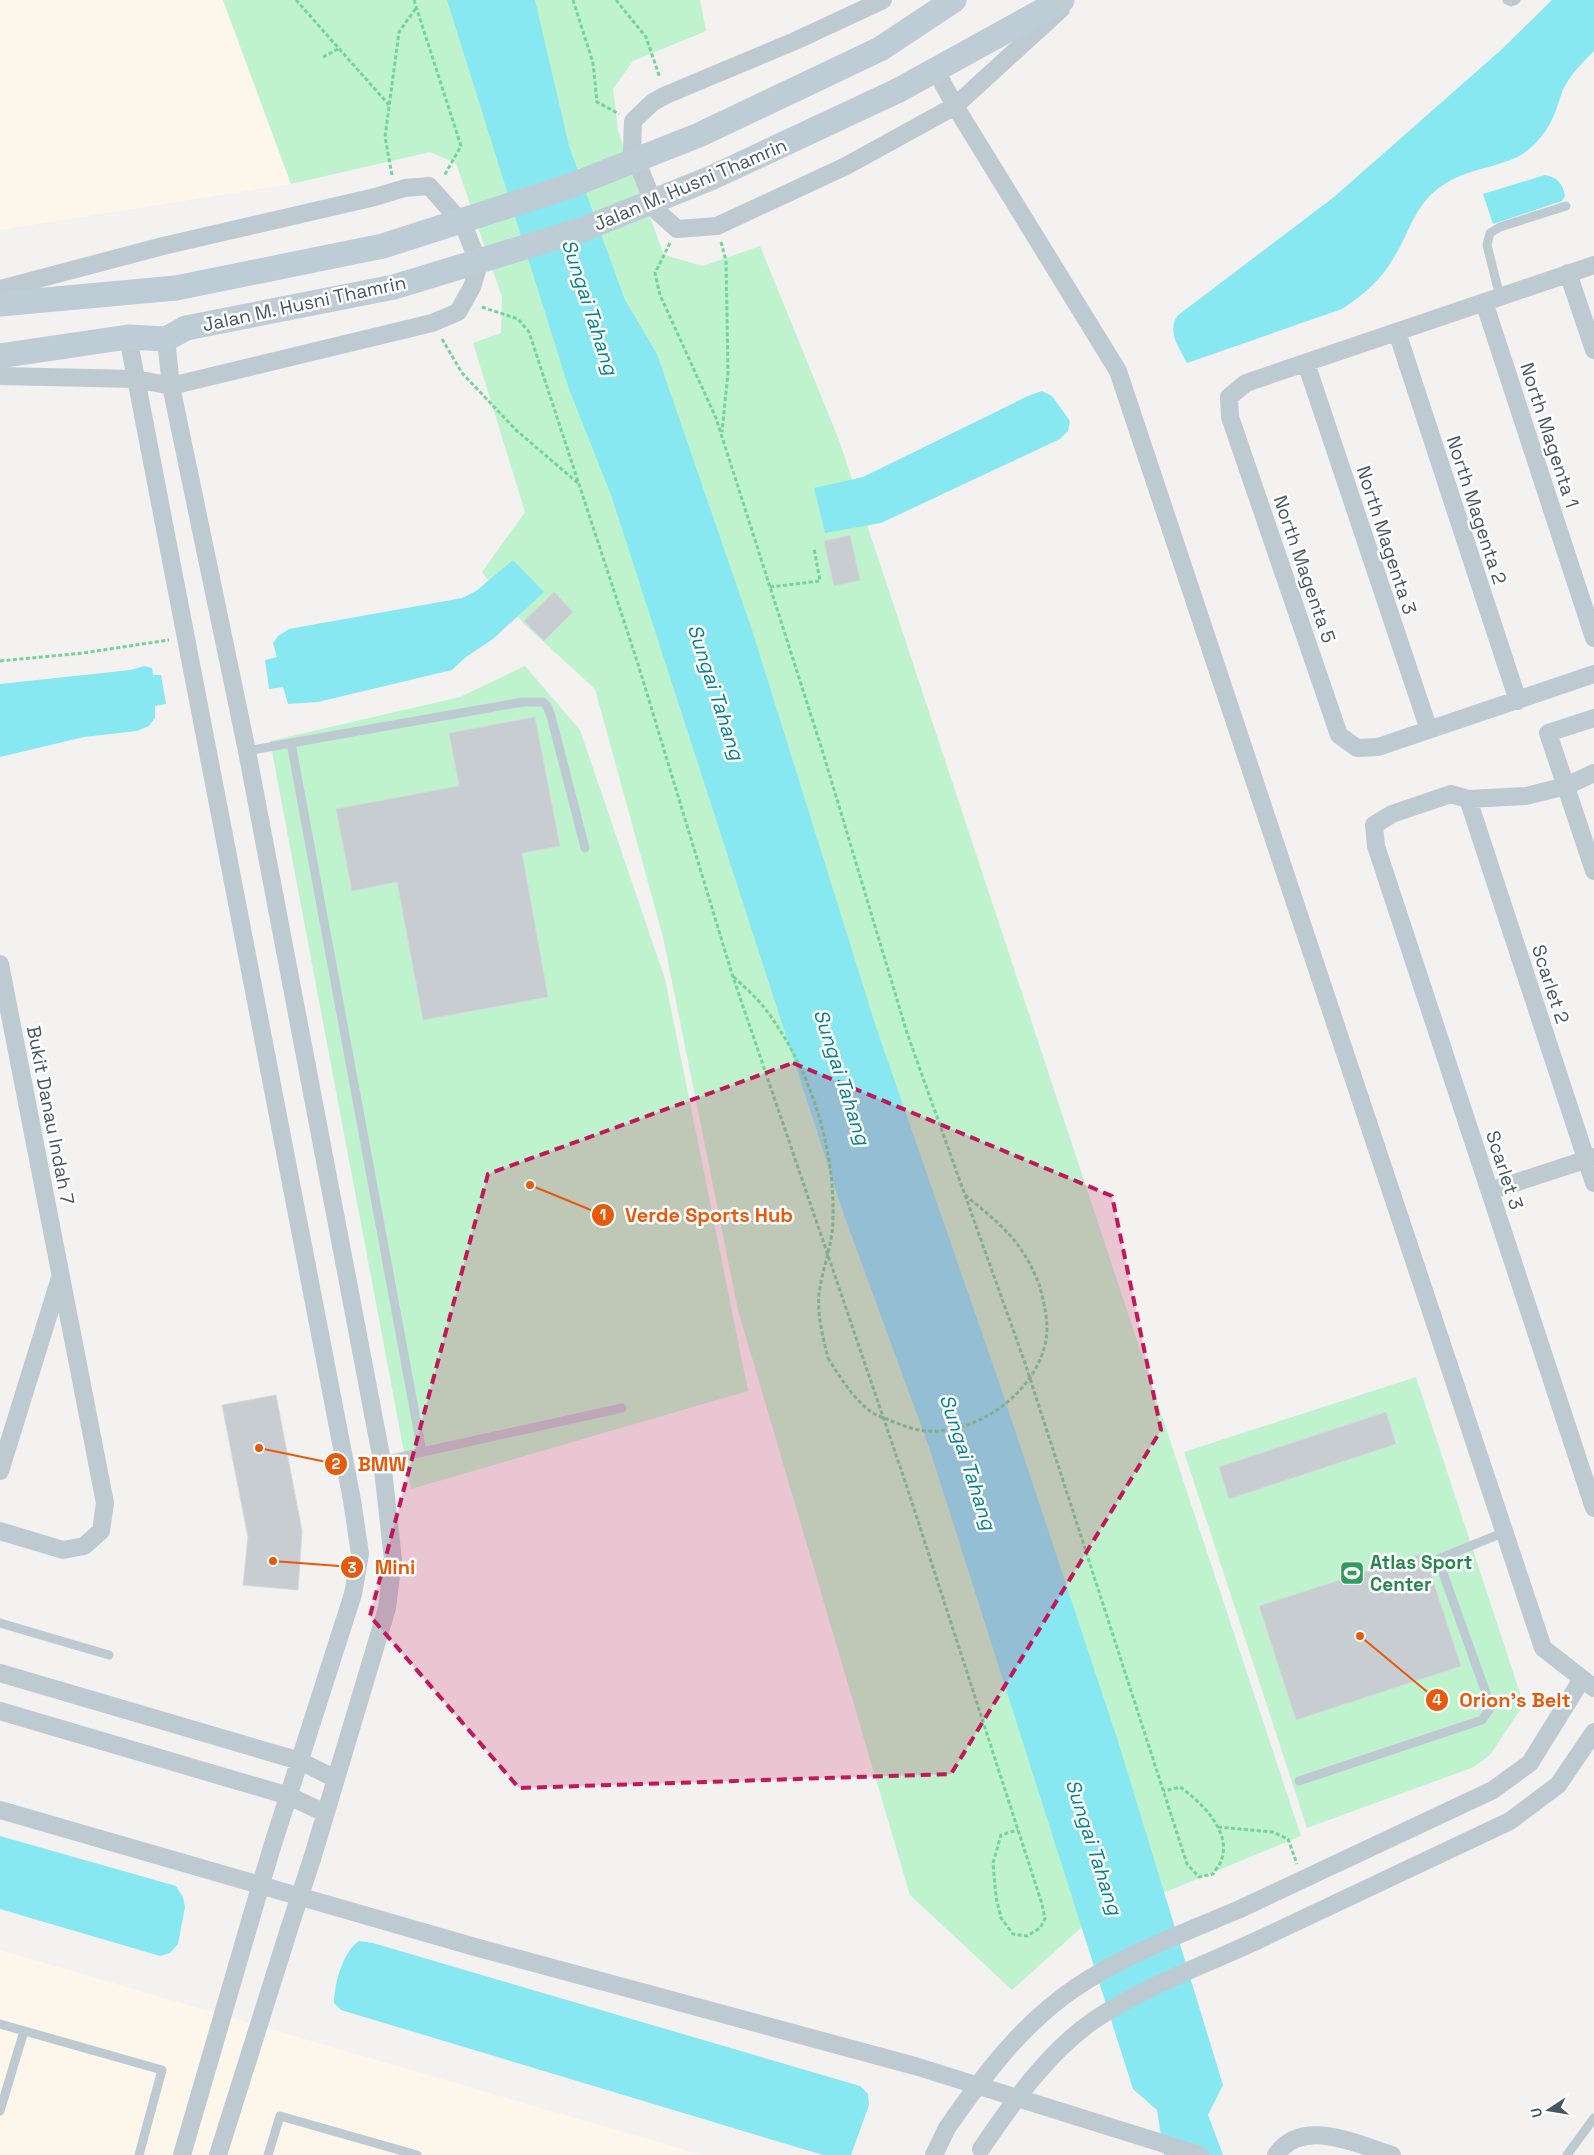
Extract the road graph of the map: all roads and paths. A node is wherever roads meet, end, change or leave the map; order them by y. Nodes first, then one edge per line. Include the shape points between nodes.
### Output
1 (296, 0) edge
2 (414, 0) edge
3 (573, 0) edge
4 (616, 0) edge
5 (883, 0) edge
6 (954, 0) edge
7 (1062, 0) edge
8 (1071, 0) edge
9 (1507, 0) edge
10 (1516, 0) edge
11 (416, 8) junction
12 (338, 48) junction
13 (323, 57) dead end
14 (936, 71) junction
15 (666, 95) junction
16 (390, 105) junction
17 (955, 106) junction
18 (633, 121) junction
19 (395, 191) junction
20 (435, 191) junction
21 (1566, 206) dead end
22 (717, 226) junction
23 (677, 230) junction
24 (1594, 265) edge
25 (1568, 273) junction
26 (0, 289) edge
27 (1492, 300) junction
28 (464, 301) junction
29 (0, 304) edge
30 (432, 323) junction
31 (1397, 332) junction
32 (176, 333) junction
33 (128, 337) junction
34 (1594, 350) edge
35 (0, 356) edge
36 (1306, 363) junction
37 (0, 376) edge
38 (137, 379) junction
39 (171, 386) junction
40 (721, 435) junction
41 (579, 485) junction
42 (814, 548) dead end
43 (770, 587) junction
44 (187, 638) junction
45 (1594, 638) edge
46 (0, 661) edge
47 (1594, 674) edge
48 (1518, 701) junction
49 (1594, 718) edge
50 (1429, 730) junction
51 (291, 743) junction
52 (247, 752) junction
53 (1594, 773) edge
54 (1566, 786) junction
55 (1468, 799) junction
56 (585, 848) dead end
57 (1594, 871) edge
58 (0, 964) edge
59 (732, 974) junction
60 (1590, 1158) edge
61 (1594, 1183) edge
62 (1490, 1191) junction
63 (965, 1194) junction
64 (827, 1253) junction
65 (61, 1275) junction
66 (622, 1408) dead end
67 (422, 1452) junction
68 (382, 1461) junction
69 (0, 1471) edge
70 (1594, 1508) edge
71 (0, 1531) edge
72 (1505, 1532) junction
73 (0, 1623) edge
74 (109, 1655) dead end
75 (0, 1673) edge
76 (1588, 1683) edge
77 (0, 1711) edge
78 (1594, 1732) edge
79 (300, 1761) junction
80 (336, 1779) junction
81 (1299, 1781) dead end
82 (1164, 1791) junction
83 (288, 1796) junction
84 (0, 1810) edge
85 (325, 1813) junction
86 (1218, 1827) junction
87 (1018, 1830) junction
88 (1303, 1879) junction
89 (0, 2024) edge
90 (24, 2031) junction
91 (0, 2112) edge
92 (1594, 2118) edge
93 (980, 2152) edge
94 (139, 2155) edge
95 (182, 2155) edge
96 (218, 2155) edge
97 (268, 2155) edge
98 (417, 2155) edge
99 (934, 2155) edge
100 (1200, 2155) edge
101 (1276, 2155) edge
102 (1392, 2155) edge
103 (1567, 2155) edge

1 - 12 path
2 - 11 path
3 - 18 path via 593,63 597,102
4 - 15 path via 646,37
5 - 15 street via 796,41
6 - 29 main road, Jalan M. Husni Thamrin, bridge via 880,49 700,135 570,186 383,246 176,288
7 - 14 main road, Jalan M. Husni Thamrin
8 - 17 street
9 - 10 lane
11 - 16 path via 400,32
11 - 20 path via 461,146
12 - 13 path
12 - 16 path
14 - 17 street
14 - 32 main road, Jalan M. Husni Thamrin, bridge via 711,178 584,229 394,287
15 - 18 street via 653,102
16 - 19 path via 386,137
17 - 22 street via 846,166
17 - 72 street via 1118,371
18 - 23 street via 632,150 657,211
19 - 20 street via 429,186
19 - 26 street
20 - 28 street via 463,224 479,264
21 - 27 lane via 1500,227 1490,234 1487,245
22 - 23 street
22 - 40 path via 726,261 728,373
23 - 40 path via 655,273 656,280
24 - 25 street
25 - 27 street
25 - 34 street
27 - 31 street
27 - 45 street, North Magenta 1
28 - 30 street via 458,312
28 - 41 path via 518,319 529,332
30 - 39 street
30 - 41 path via 462,373 516,430
31 - 36 street
31 - 48 street, North Magenta 2
32 - 33 main road, Jalan M. Husni Thamrin
32 - 39 street
33 - 35 main road, Jalan M. Husni Thamrin
33 - 38 street
36 - 50 street, North Magenta 3
36 - 50 street, North Magenta 5 via 1246,384 1229,397 1230,417 1339,735 1357,748 1378,747
37 - 38 street
38 - 39 street
38 - 44 street
39 - 52 street
40 - 43 path
41 - 59 path via 638,664
42 - 43 path via 820,581
43 - 63 path via 907,1033
44 - 46 path via 83,654
44 - 79 street via 360,1554 353,1594
47 - 48 street
48 - 50 street
49 - 54 street via 1548,734
51 - 52 lane
51 - 56 lane via 523,702 542,702 551,716
51 - 67 lane
52 - 68 street
53 - 54 street
54 - 55 street via 1526,796
54 - 57 street
55 - 60 street, Scarlet 2
55 - 62 street, Scarlet 3 via 1451,794 1392,814 1374,825 1376,846
58 - 65 street, Bukit Danau Indah 7
59 - 64 path
59 - 64 path via 762,1005 781,1033 817,1109 829,1156 833,1221
60 - 61 street, Scarlet 2
60 - 62 street
62 - 70 street, Scarlet 3
63 - 64 path, bridge via 1006,1229 1029,1258 1040,1284 1046,1312 1046,1340 1036,1368 1018,1391 995,1412 961,1427 928,1431 900,1424 871,1412 845,1386 828,1358 821,1329 819,1295
63 - 82 path via 1025,1362
64 - 87 path
65 - 69 street, Bukit Danau Indah 7
65 - 71 street, Bukit Danau Indah 7 via 105,1503 101,1531 84,1546 62,1550
66 - 67 lane
67 - 68 lane
68 - 80 street via 393,1560 387,1608
72 - 76 street via 1543,1648
72 - 81 lane via 1438,1559 1491,1707 1482,1720
73 - 74 lane
75 - 79 street
76 - 88 street via 1530,1763 1493,1790
77 - 83 street
78 - 93 street, bridge via 1558,1785 1510,1821 1147,1991 1094,2020 1053,2056 1017,2095
79 - 80 street
79 - 83 street
80 - 85 street
82 - 86 path via 1180,1787 1200,1801
82 - 86 path via 1187,1864 1199,1877 1213,1874 1222,1860
83 - 85 street
83 - 95 street, bridge
84 - 100 street via 476,1947 915,2066
85 - 96 street, bridge
86 - 88 path via 1273,1832 1288,1839
87 - 87 path via 1000,1835 993,1863 1001,1918 1012,1934 1027,1936 1040,1928 1044,1918
88 - 99 street, bridge via 1129,1957 1074,1988 1024,2031 982,2077 947,2128
89 - 90 lane
90 - 91 lane
90 - 94 lane via 162,2070
92 - 103 lane
97 - 98 lane via 280,2116
101 - 102 street via 1294,2140 1325,2134

